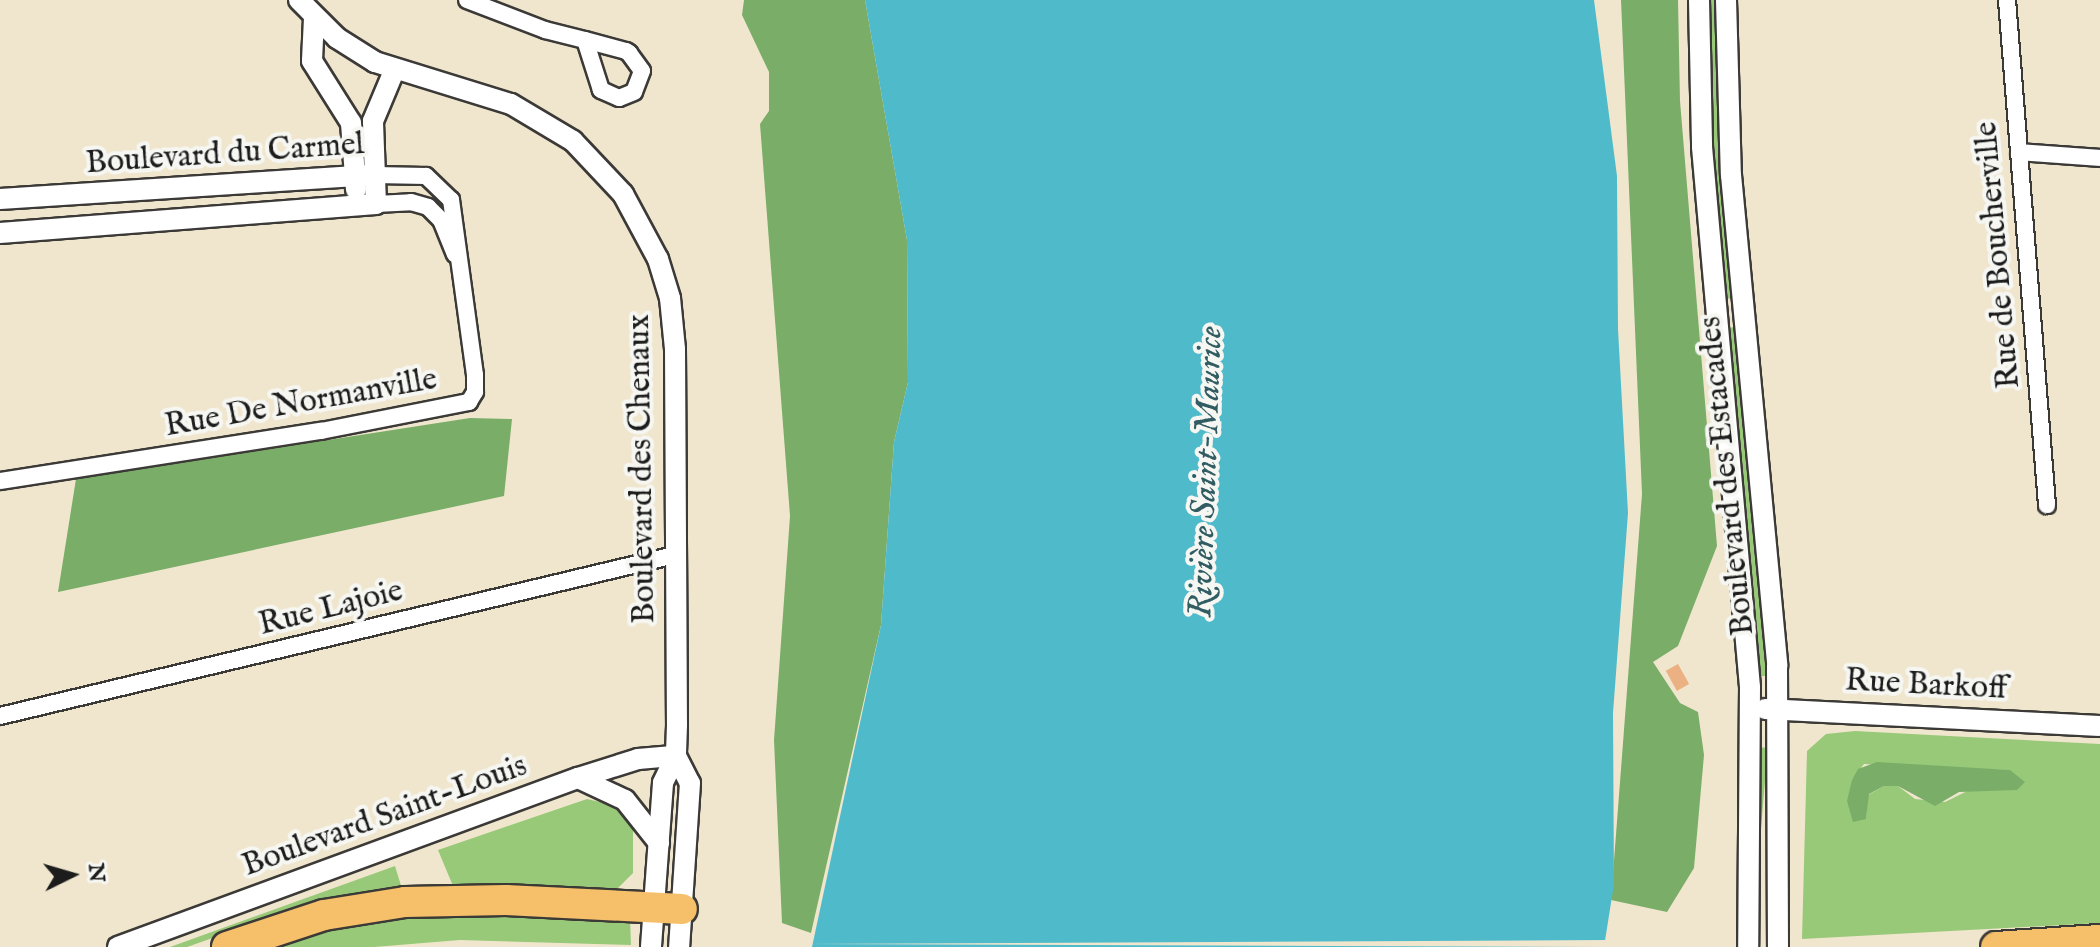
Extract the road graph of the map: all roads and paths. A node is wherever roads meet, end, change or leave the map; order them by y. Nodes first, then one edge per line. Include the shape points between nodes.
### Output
1 (299, 0) edge
2 (467, 0) edge
3 (1699, 0) edge
4 (1726, 0) edge
5 (2007, 0) edge
6 (314, 18) junction
7 (585, 40) dead end
8 (394, 71) junction
9 (2019, 152) junction
10 (2100, 158) edge
11 (365, 176) junction
12 (447, 193) joint
13 (0, 199) edge
14 (366, 205) junction
15 (432, 211) joint
16 (0, 233) edge
17 (459, 263) junction
18 (0, 481) edge
19 (2047, 505) dead end
20 (675, 555) junction
21 (1749, 708) junction
22 (1779, 709) junction
23 (0, 716) edge
24 (2100, 726) edge
25 (676, 756) junction
26 (578, 778) junction
27 (659, 843) junction
28 (668, 908) junction
29 (2100, 940) edge
30 (118, 947) edge
31 (227, 947) edge
32 (651, 947) edge
33 (679, 947) edge
34 (1748, 947) edge
35 (1778, 947) edge
36 (1996, 947) edge

1 - 6 street, Boulevard des Chenaux
2 - 7 street
3 - 21 street, Boulevard des Estacades via 1701,123
4 - 22 street, Boulevard des Estacades via 1728,132
5 - 9 street, Rue de Boucherville
6 - 8 street, Boulevard des Chenaux via 349,47
6 - 11 street via 312,61 351,123
8 - 11 street via 373,121
8 - 20 street, Boulevard des Chenaux via 503,101 552,126 595,160 639,219 658,259 673,316
9 - 10 street
9 - 19 street, Rue de Boucherville
11 - 12 street, Boulevard du Carmel via 426,176
11 - 13 street, Boulevard du Carmel
11 - 14 street
12 - 17 street, Rue De Normanville via 458,223
14 - 15 street, Boulevard du Carmel via 411,202
14 - 16 street, Boulevard du Carmel
15 - 17 street, Rue De Normanville
17 - 18 street, Rue De Normanville via 475,375 469,402 321,431
20 - 23 street, Rue Lajoie
20 - 25 street, Boulevard des Chenaux
21 - 22 street, Rue Barkoff
21 - 34 street, Boulevard des Estacades
22 - 24 street, Rue Barkoff
22 - 35 street, Boulevard des Estacades
25 - 26 street, Boulevard Saint-Louis via 638,759
25 - 27 street, Boulevard des Chenaux via 663,783
25 - 28 street, Boulevard des Chenaux via 690,783
26 - 27 street via 625,800
26 - 30 street, Boulevard Saint-Louis
27 - 28 street, Boulevard des Chenaux
28 - 31 highway via 405,902 316,917
28 - 32 street, Boulevard des Chenaux
28 - 33 street, Boulevard des Chenaux
29 - 36 highway

